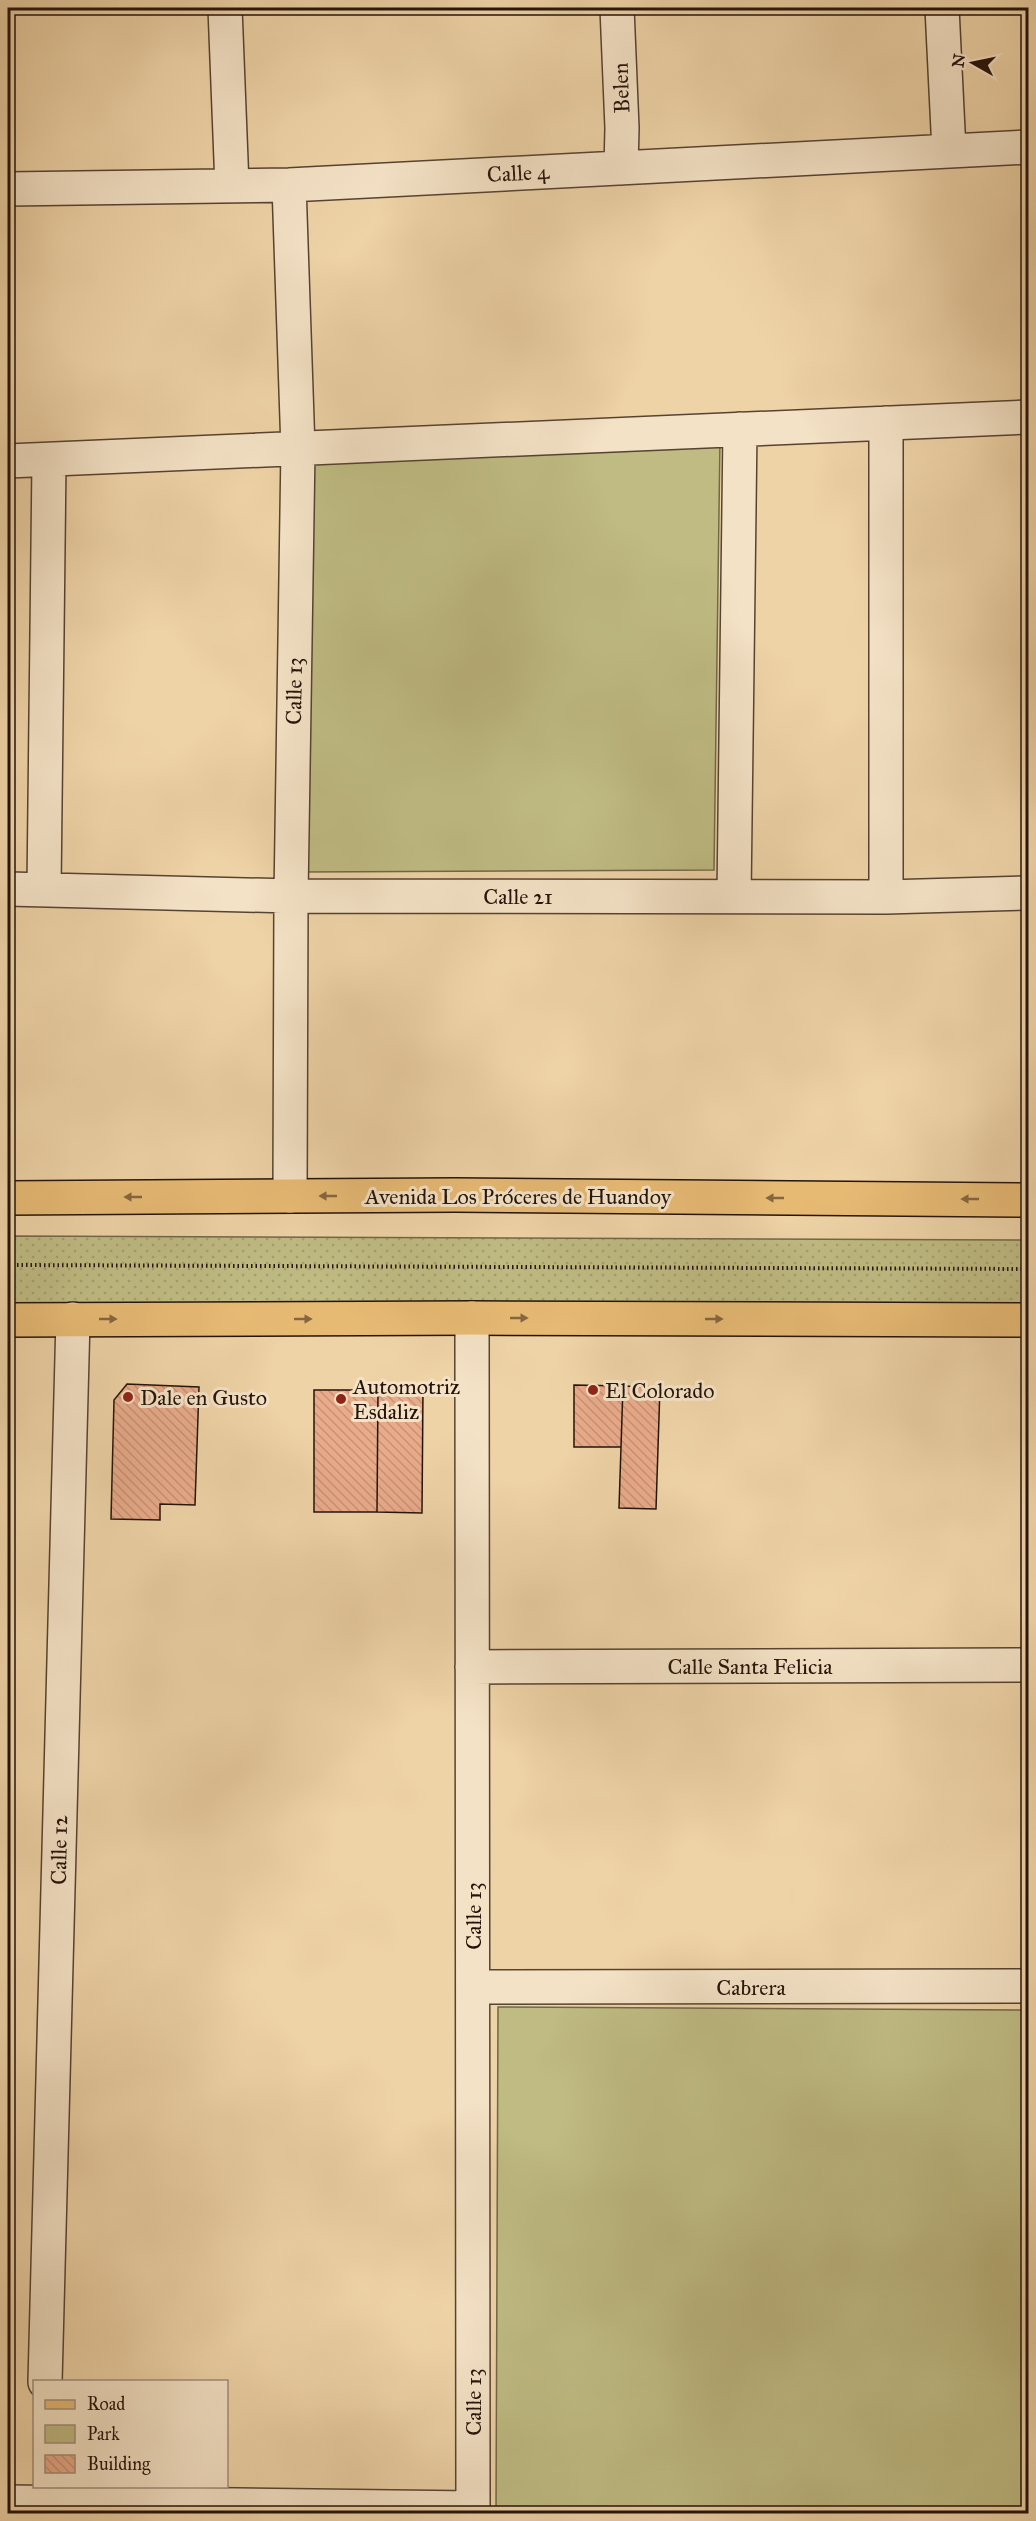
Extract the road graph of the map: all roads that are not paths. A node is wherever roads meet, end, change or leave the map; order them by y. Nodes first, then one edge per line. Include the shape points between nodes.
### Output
1 (225, 8) edge
2 (617, 8) edge
3 (942, 8) edge
4 (1029, 147) edge
5 (949, 151) junction
6 (621, 168) junction
7 (290, 185) junction
8 (232, 186) junction
9 (8, 189) edge
10 (1029, 417) edge
11 (886, 423) junction
12 (740, 429) junction
13 (298, 449) junction
14 (8, 460) edge
15 (49, 460) junction
16 (44, 889) junction
17 (8, 890) edge
18 (1029, 893) edge
19 (291, 896) junction
20 (734, 896) junction
21 (886, 897) junction
22 (290, 1196) junction
23 (8, 1198) edge
24 (1029, 1200) edge
25 (472, 1318) junction
26 (8, 1320) edge
27 (73, 1320) junction
28 (1029, 1320) edge
29 (1029, 1665) edge
30 (472, 1667) junction
31 (1029, 1986) edge
32 (473, 1987) junction
33 (45, 2380) edge
34 (42, 2501) edge
35 (8, 2502) edge
36 (473, 2511) edge

1 - 8 street
2 - 6 street, Belen
3 - 5 street
4 - 5 street, Calle 4
5 - 6 street, Calle 4
6 - 7 street, Calle 4
7 - 8 street, Calle 4
7 - 13 street, Calle 13
8 - 9 street, Calle 4
10 - 11 street
11 - 12 street
11 - 21 street
12 - 13 street
12 - 20 street
13 - 15 street
13 - 19 street, Calle 13
14 - 15 street
15 - 16 street
16 - 17 street, Calle 21
16 - 19 street, Calle 21
18 - 21 street, Calle 21
19 - 20 street, Calle 21
19 - 22 street, Calle 13
20 - 21 street, Calle 21
22 -> 23 main road, Avenida Los Próceres de Huandoy
24 -> 22 main road, Avenida Los Próceres de Huandoy
27 -> 25 main road
25 -> 28 main road
25 - 30 street, Calle 13
26 - 27 main road
27 - 33 street, Calle 12
29 - 30 street, Calle Santa Felicia
30 - 32 street, Calle 13
31 - 32 street, Cabrera
32 - 36 street, Calle 13
34 - 35 street
34 - 36 street

